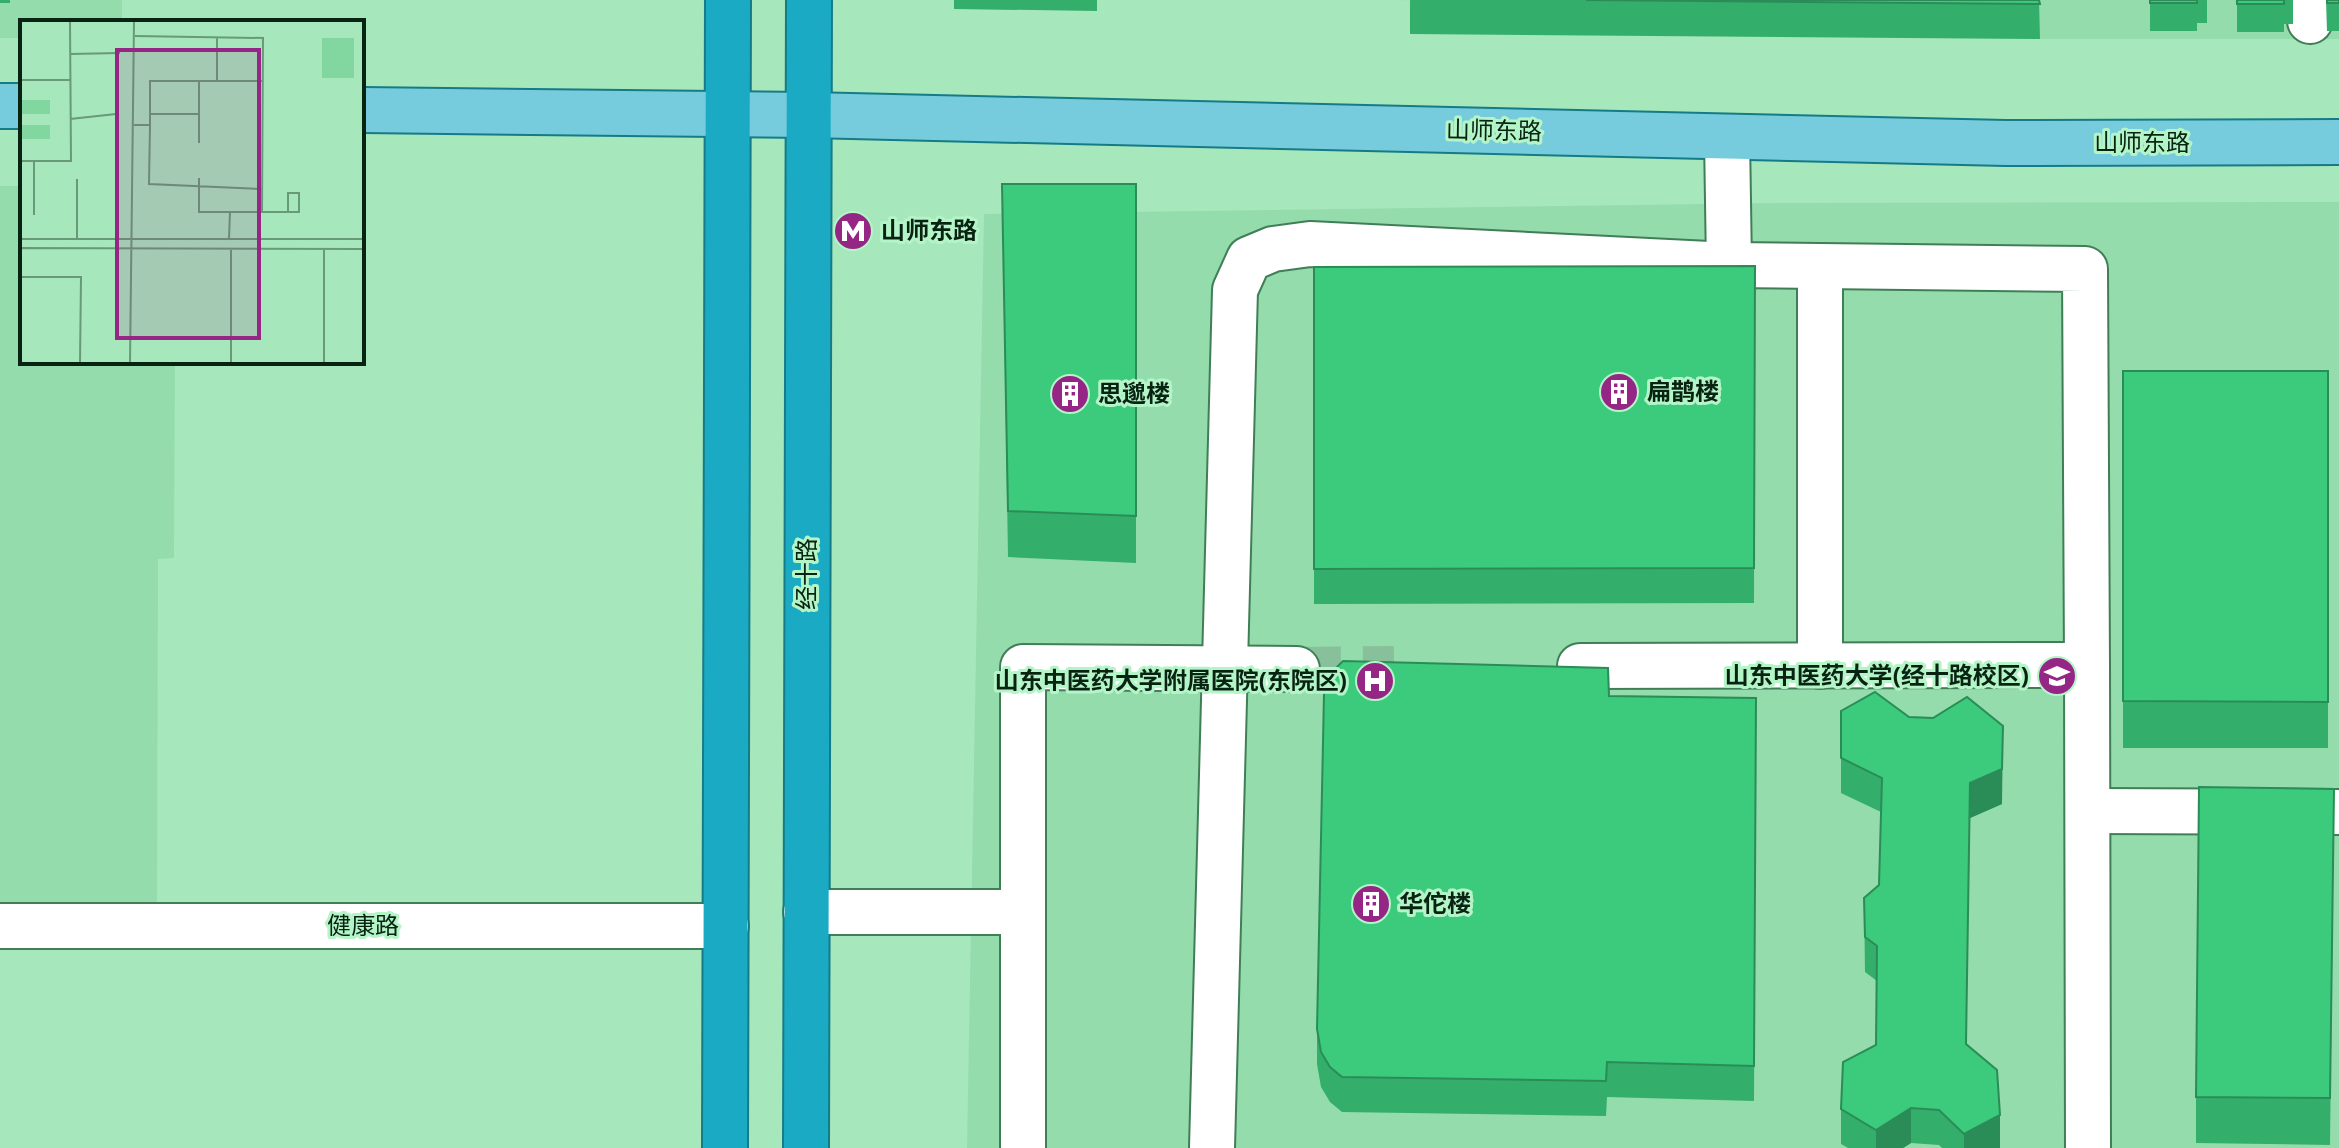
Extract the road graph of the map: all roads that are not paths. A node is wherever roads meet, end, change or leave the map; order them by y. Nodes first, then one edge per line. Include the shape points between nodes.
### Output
1 (728, 0) edge
2 (809, 0) edge
3 (364, 110) edge
4 (727, 114) junction
5 (809, 115) junction
6 (1727, 137) junction
7 (2339, 142) edge
8 (1729, 265) junction
9 (1820, 267) junction
10 (2087, 665) junction
11 (1580, 666) edge
12 (1820, 666) junction
13 (1225, 667) junction
14 (1297, 669) tunnel mouth
15 (2088, 811) junction
16 (2339, 812) edge
17 (806, 912) junction
18 (1023, 912) junction
19 (0, 926) edge
20 (726, 926) junction
21 (725, 1148) edge
22 (806, 1148) edge
23 (1023, 1148) edge
24 (1212, 1148) edge
25 (2088, 1148) edge

1 - 4 highway
2 - 5 highway, 经十路
3 - 4 main road, 山师东路
4 - 5 main road, 山师东路
4 - 20 highway
5 - 6 main road, 山师东路
5 - 17 highway, 经十路
6 - 7 main road, 山师东路
6 - 8 street
8 - 9 street
8 - 13 street via 1310,244 1249,259 1235,290
9 - 10 street via 2085,269
9 - 12 street
10 - 12 street
10 - 15 street
11 - 12 street
13 - 14 street
13 - 18 street via 1023,667
13 - 24 street
15 - 16 street
15 - 25 street
17 - 18 street
17 - 22 highway, 经十路
18 - 23 street
19 - 20 street, 健康路
20 - 21 highway

